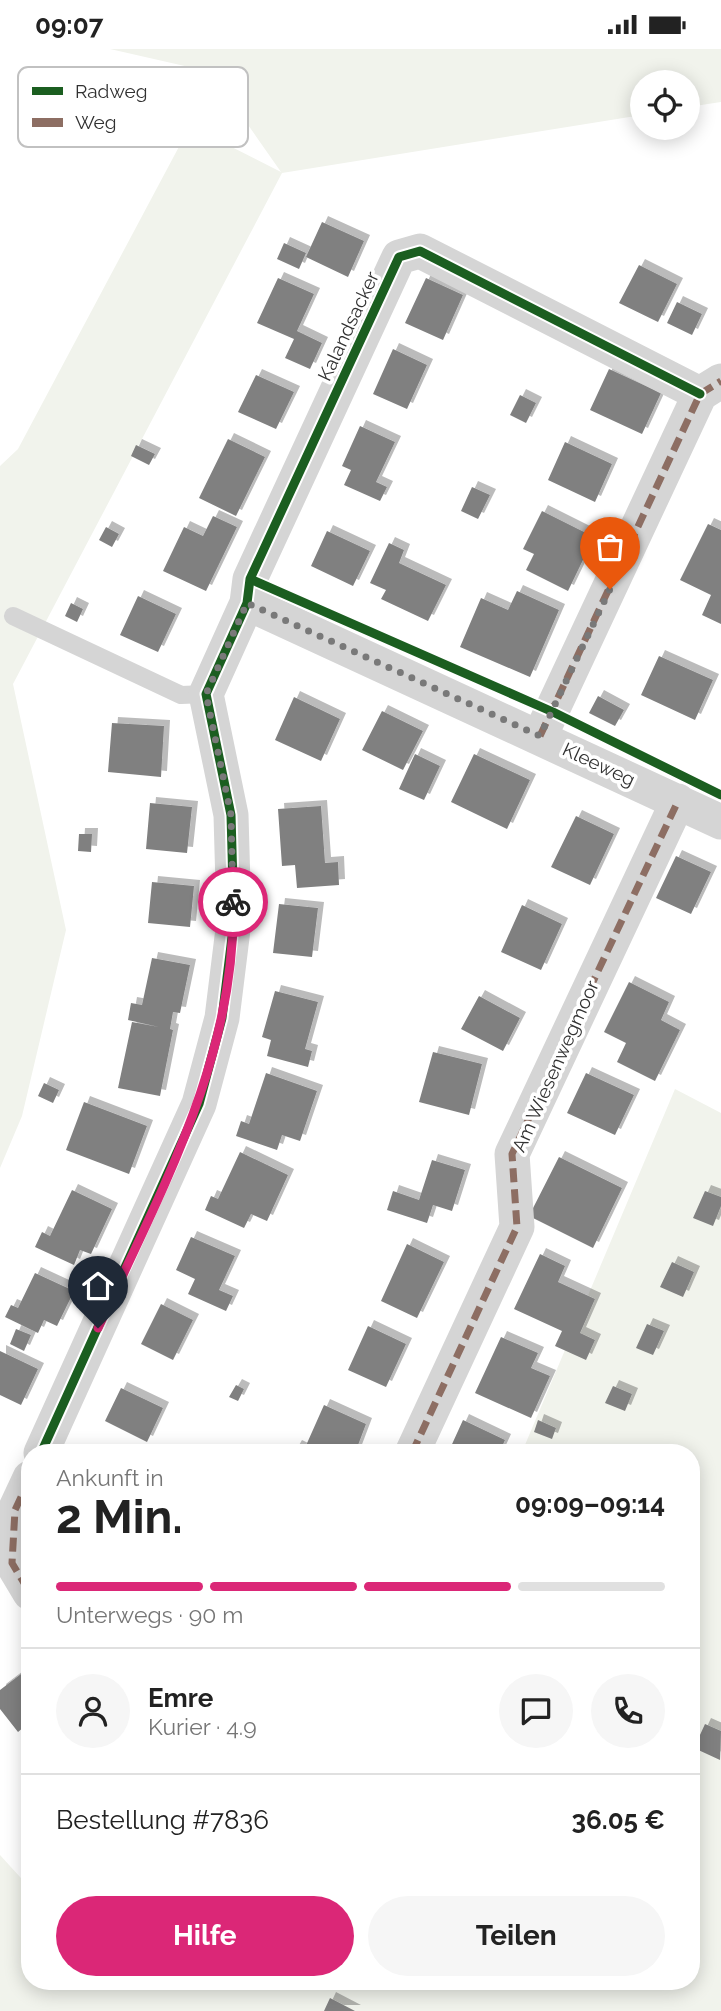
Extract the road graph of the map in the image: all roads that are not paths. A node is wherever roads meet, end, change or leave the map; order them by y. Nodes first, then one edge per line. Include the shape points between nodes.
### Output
1 (711, 387) edge
2 (247, 603) junction
3 (13, 616) dead end
4 (206, 694) junction
5 (540, 736) junction
6 (678, 801) junction
7 (721, 822) edge
8 (45, 1444) edge
9 (416, 1444) edge
10 (21, 1497) edge
11 (21, 1578) edge

1 - 2 street, Kalandsacker via 420,251 399,257 250,579
1 - 5 street
2 - 4 street
2 - 5 street, Kleeweg
3 - 4 lane via 181,695
4 - 8 street via 231,815 234,921 222,1018 199,1104
5 - 6 street, Kleeweg
6 - 7 street, Kleeweg
6 - 9 street, Am Wiesenwegmoor via 512,1154 517,1227
10 - 11 street via 15,1510 12,1563

